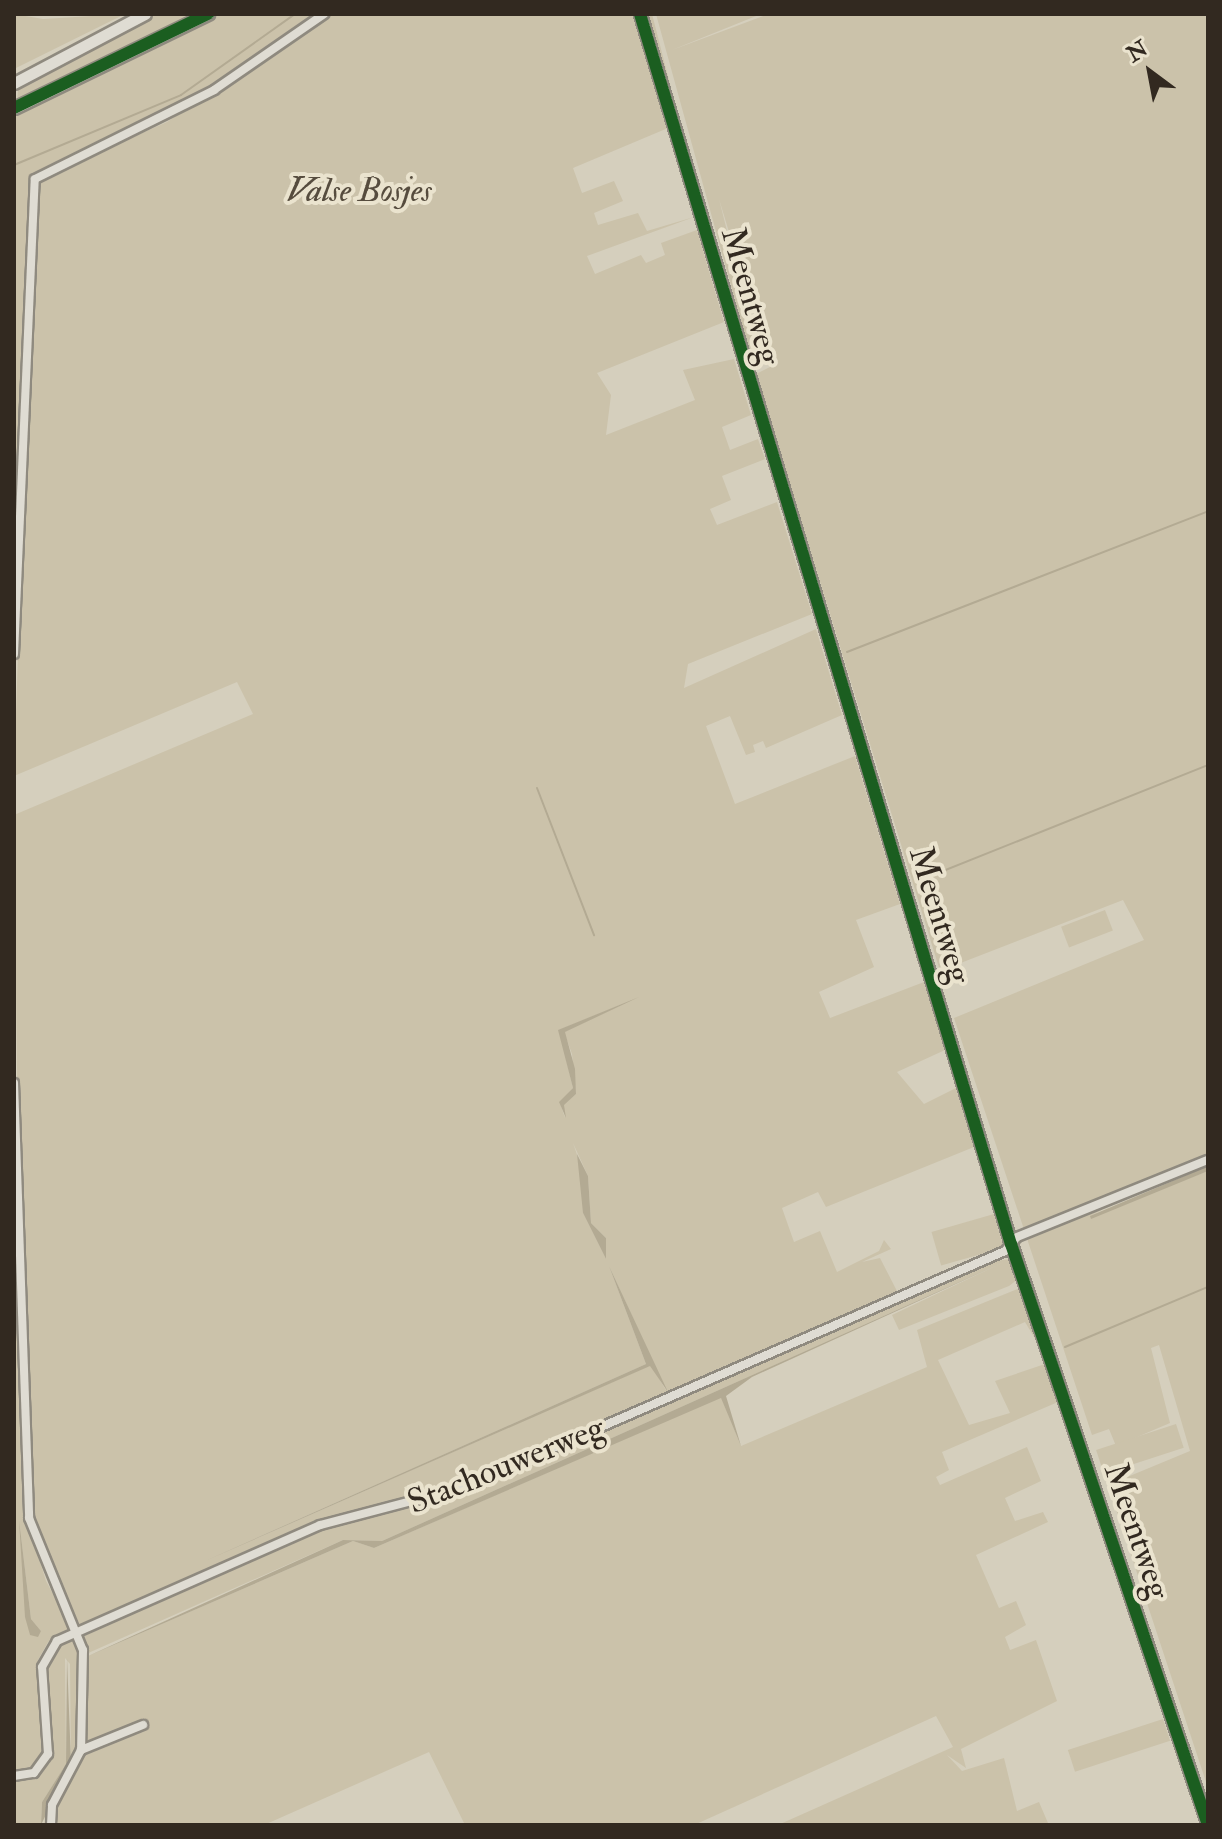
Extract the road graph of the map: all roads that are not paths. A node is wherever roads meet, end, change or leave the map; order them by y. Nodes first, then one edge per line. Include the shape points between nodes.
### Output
1 (130, 14) edge
2 (145, 14) edge
3 (208, 14) edge
4 (324, 14) edge
5 (640, 14) edge
6 (18, 77) edge
7 (14, 108) edge
8 (14, 654) edge
9 (14, 1083) edge
10 (1208, 1160) edge
11 (1011, 1244) junction
12 (78, 1633) junction
13 (143, 1725) dead end
14 (81, 1750) junction
15 (16, 1776) edge
16 (51, 1825) edge
17 (1208, 1825) edge

1 - 6 street
2 - 6 street
3 - 7 street
4 - 8 street via 214,90 35,179
5 - 11 street, Meentweg
9 - 12 street via 29,1518
10 - 11 street, Stachouwerweg
11 - 12 street, Stachouwerweg via 461,1488 320,1525
11 - 17 street, Meentweg
12 - 14 street via 86,1679
12 - 15 street, Stachouwerweg via 43,1655 48,1754 34,1773
13 - 14 street
14 - 16 street via 74,1775 52,1805

